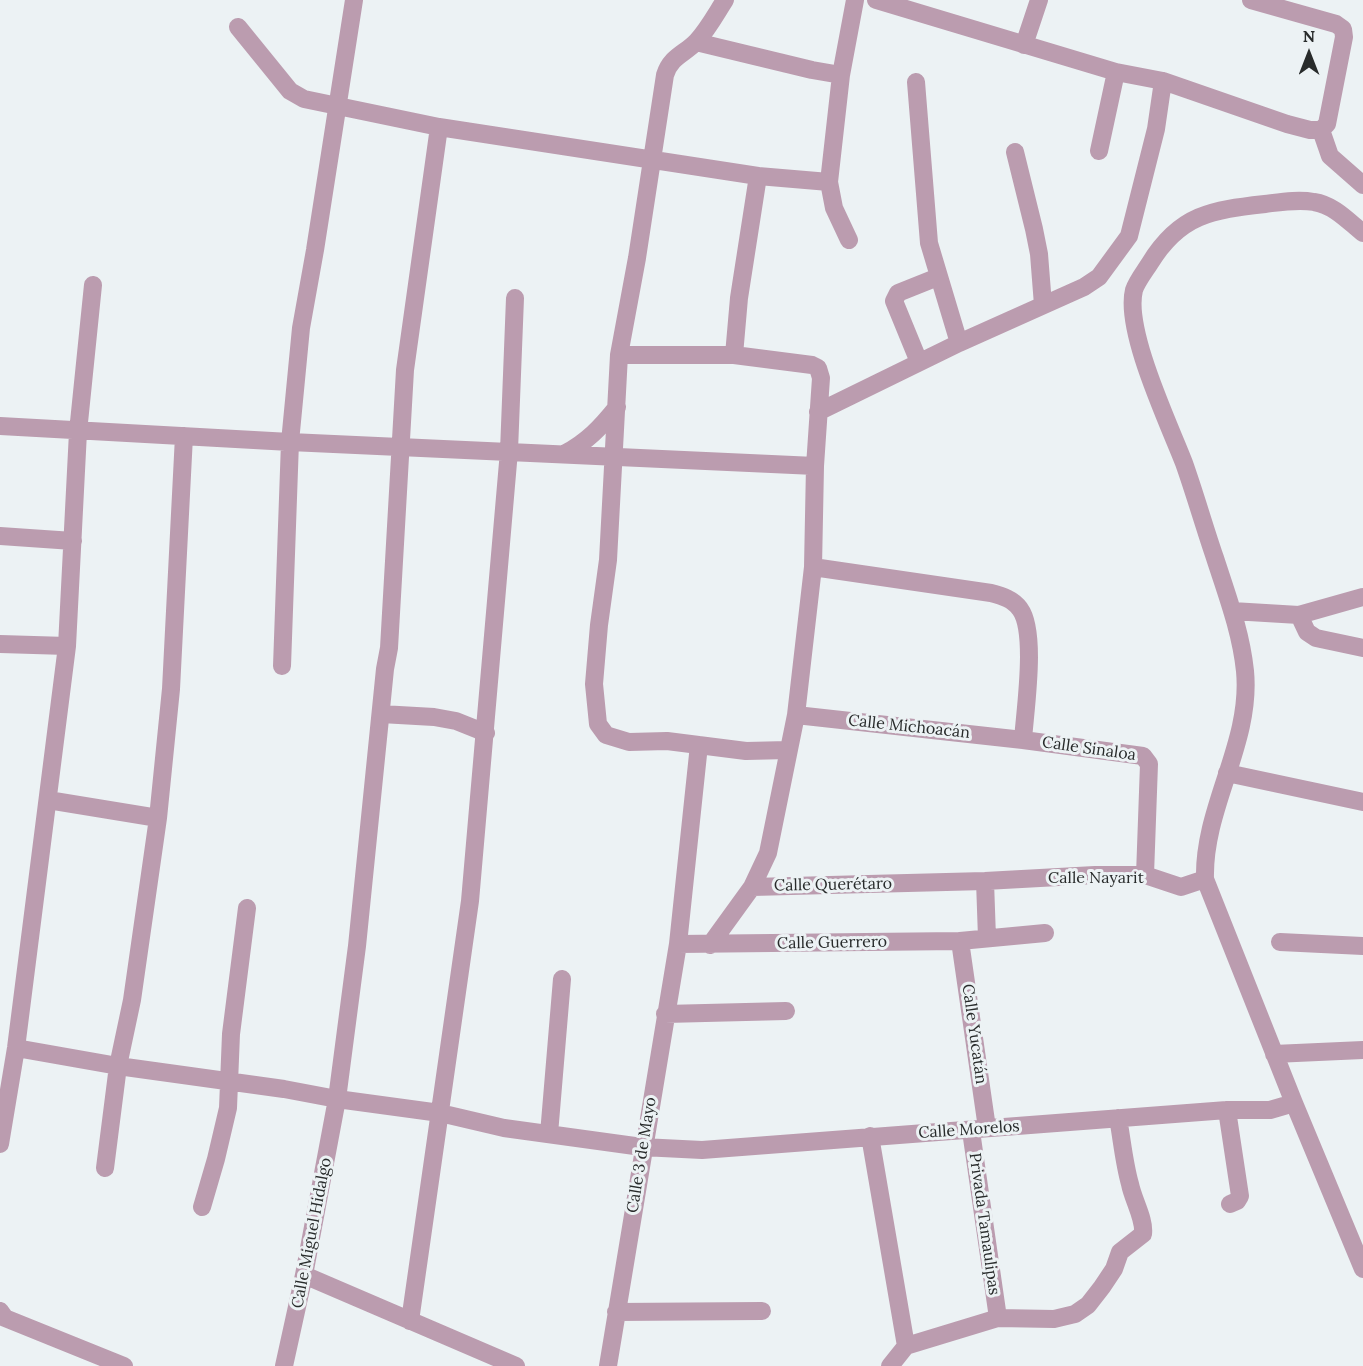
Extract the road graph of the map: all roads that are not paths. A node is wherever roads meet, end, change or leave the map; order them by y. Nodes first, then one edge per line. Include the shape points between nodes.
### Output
1 (354, 0) edge
2 (725, 0) edge
3 (855, 0) edge
4 (876, 0) edge
5 (1039, 0) edge
6 (1251, 0) edge
7 (238, 27) dead end
8 (696, 42) junction
9 (1024, 45) junction
10 (1116, 72) junction
11 (841, 75) junction
12 (1162, 81) junction
13 (916, 82) dead end
14 (337, 107) junction
15 (439, 127) junction
16 (1321, 130) junction
17 (1099, 151) dead end
18 (1016, 152) dead end
19 (653, 159) junction
20 (759, 176) junction
21 (829, 182) junction
22 (1363, 185) edge
23 (1363, 233) edge
24 (849, 240) dead end
25 (1145, 244) junction
26 (938, 277) junction
27 (93, 285) dead end
28 (515, 298) dead end
29 (1043, 305) junction
30 (959, 343) junction
31 (734, 354) junction
32 (619, 355) junction
33 (919, 362) junction
34 (617, 407) junction
35 (819, 412) junction
36 (0, 426) edge
37 (78, 432) junction
38 (184, 436) junction
39 (290, 442) junction
40 (400, 447) junction
41 (510, 451) junction
42 (564, 454) junction
43 (615, 458) junction
44 (815, 466) junction
45 (0, 536) edge
46 (73, 541) junction
47 (813, 567) junction
48 (1363, 597) edge
49 (1232, 611) junction
50 (1299, 615) junction
51 (0, 644) edge
52 (67, 646) junction
53 (1363, 648) edge
54 (282, 666) dead end
55 (381, 714) junction
56 (796, 715) junction
57 (486, 733) junction
58 (1023, 740) junction
59 (699, 744) junction
60 (788, 750) junction
61 (1227, 773) junction
62 (48, 800) junction
63 (1363, 802) edge
64 (158, 818) junction
65 (1145, 875) junction
66 (1203, 879) junction
67 (985, 881) junction
68 (752, 887) junction
69 (247, 908) dead end
70 (1045, 933) dead end
71 (987, 938) junction
72 (960, 941) junction
73 (1280, 942) dead end
74 (678, 944) junction
75 (710, 945) junction
76 (1363, 946) edge
77 (562, 979) dead end
78 (786, 1011) dead end
79 (665, 1014) junction
80 (16, 1048) junction
81 (1363, 1050) edge
82 (1274, 1054) junction
83 (118, 1066) junction
84 (230, 1083) junction
85 (338, 1100) junction
86 (1291, 1104) junction
87 (1227, 1110) junction
88 (440, 1113) junction
89 (1118, 1119) junction
90 (979, 1129) junction
91 (549, 1134) junction
92 (870, 1136) junction
93 (0, 1144) edge
94 (642, 1147) junction
95 (105, 1168) dead end
96 (1230, 1204) dead end
97 (202, 1207) dead end
98 (1363, 1269) edge
99 (304, 1275) junction
100 (0, 1311) edge
101 (762, 1311) dead end
102 (616, 1312) junction
103 (998, 1318) junction
104 (410, 1321) junction
105 (906, 1346) junction
106 (124, 1366) edge
107 (284, 1366) edge
108 (516, 1366) edge
109 (608, 1366) edge
110 (890, 1366) edge

1 - 14 street
2 - 8 street
3 - 11 street
4 - 9 street
5 - 9 street
6 - 16 street via 1343,29 1327,124
7 - 14 street via 296,96
8 - 11 street
8 - 19 street via 668,66
9 - 10 street
10 - 12 street
10 - 17 street
11 - 21 street
12 - 16 street via 1287,124
12 - 25 street
13 - 26 street via 929,243
14 - 15 street
14 - 39 street via 301,328
15 - 19 street
15 - 40 street, Calle Miguel Hidalgo via 405,370
16 - 22 street via 1330,156
18 - 29 street via 1039,254
19 - 20 street
19 - 32 street
20 - 21 street
20 - 31 street
21 - 24 street via 834,208
23 - 25 street via 1334,209 1315,202 1293,201 1224,208
25 - 29 street via 1084,287
25 - 49 street via 1133,311 1138,338
26 - 30 street
26 - 33 street via 898,293 894,301
27 - 37 street
28 - 41 street
29 - 30 street
30 - 33 street
31 - 32 street
31 - 35 street via 819,368
32 - 34 street
33 - 35 street
34 - 42 street via 599,430
34 - 43 street
35 - 44 street
36 - 37 street
37 - 38 street
37 - 46 street
38 - 39 street
38 - 64 street via 171,689
39 - 40 street
39 - 54 street
40 - 41 street
40 - 55 street, Calle Miguel Hidalgo via 389,648
41 - 42 street
41 - 57 street
42 - 43 street
43 - 44 street
43 - 59 street via 594,684 598,724 606,735 629,742
44 - 47 street
45 - 46 street
46 - 52 street
47 - 56 street
47 - 58 street via 992,593 1016,603 1026,619 1029,638
48 - 50 street
49 - 50 street
49 - 61 street via 1240,641 1245,692 1244,715
50 - 53 street via 1307,632 1316,638
51 - 52 street
52 - 62 street
55 - 57 street via 434,717
55 - 85 street, Calle Miguel Hidalgo
56 - 58 street, Calle Michoacán
56 - 60 street
57 - 88 street via 470,901
58 - 65 street, Calle Sinaloa via 1146,758 1149,764
59 - 60 street via 746,752
59 - 74 street, Calle 3 de Mayo
60 - 68 street via 768,853
61 - 63 street
61 - 66 street via 1205,852
62 - 64 street
62 - 80 street
64 - 83 street via 132,999
65 - 66 street, Calle Nayarit via 1181,887
65 - 67 street, Calle Nayarit
66 - 82 street
67 - 68 street, Calle Querétaro
67 - 71 street
68 - 75 street, Calle Querétaro
69 - 84 street via 231,1034
70 - 71 street, Calle Guerrero
71 - 72 street, Calle Guerrero
72 - 75 street, Calle Guerrero
72 - 90 street, Calle Yucatán
73 - 76 street
74 - 75 street, Calle Guerrero
74 - 79 street, Calle 3 de Mayo
77 - 91 street
78 - 79 street
79 - 94 street, Calle 3 de Mayo
80 - 83 street, Calle Morelos
80 - 93 street
81 - 82 street
82 - 86 street
83 - 84 street, Calle Morelos
83 - 95 street
84 - 85 street, Calle Morelos
84 - 97 street via 226,1118
85 - 88 street, Calle Morelos
85 - 99 street, Calle Miguel Hidalgo
86 - 87 street, Calle Morelos via 1270,1110
86 - 98 street
87 - 89 street, Calle Morelos
87 - 96 street via 1240,1196
88 - 91 street, Calle Morelos
88 - 104 street
89 - 90 street, Calle Morelos
89 - 103 street via 1143,1234 1120,1252 1102,1287 1075,1314 1054,1319
90 - 92 street, Calle Morelos
90 - 103 street, Privada Tamaulipas
91 - 94 street, Calle Morelos
92 - 94 street, Calle Morelos via 702,1150
92 - 105 street
94 - 102 street, Calle 3 de Mayo
99 - 104 street
99 - 107 street, Calle Miguel Hidalgo
100 - 106 street via 5,1318
101 - 102 street
102 - 109 street, Calle 3 de Mayo
103 - 105 street
104 - 108 street
105 - 110 street

